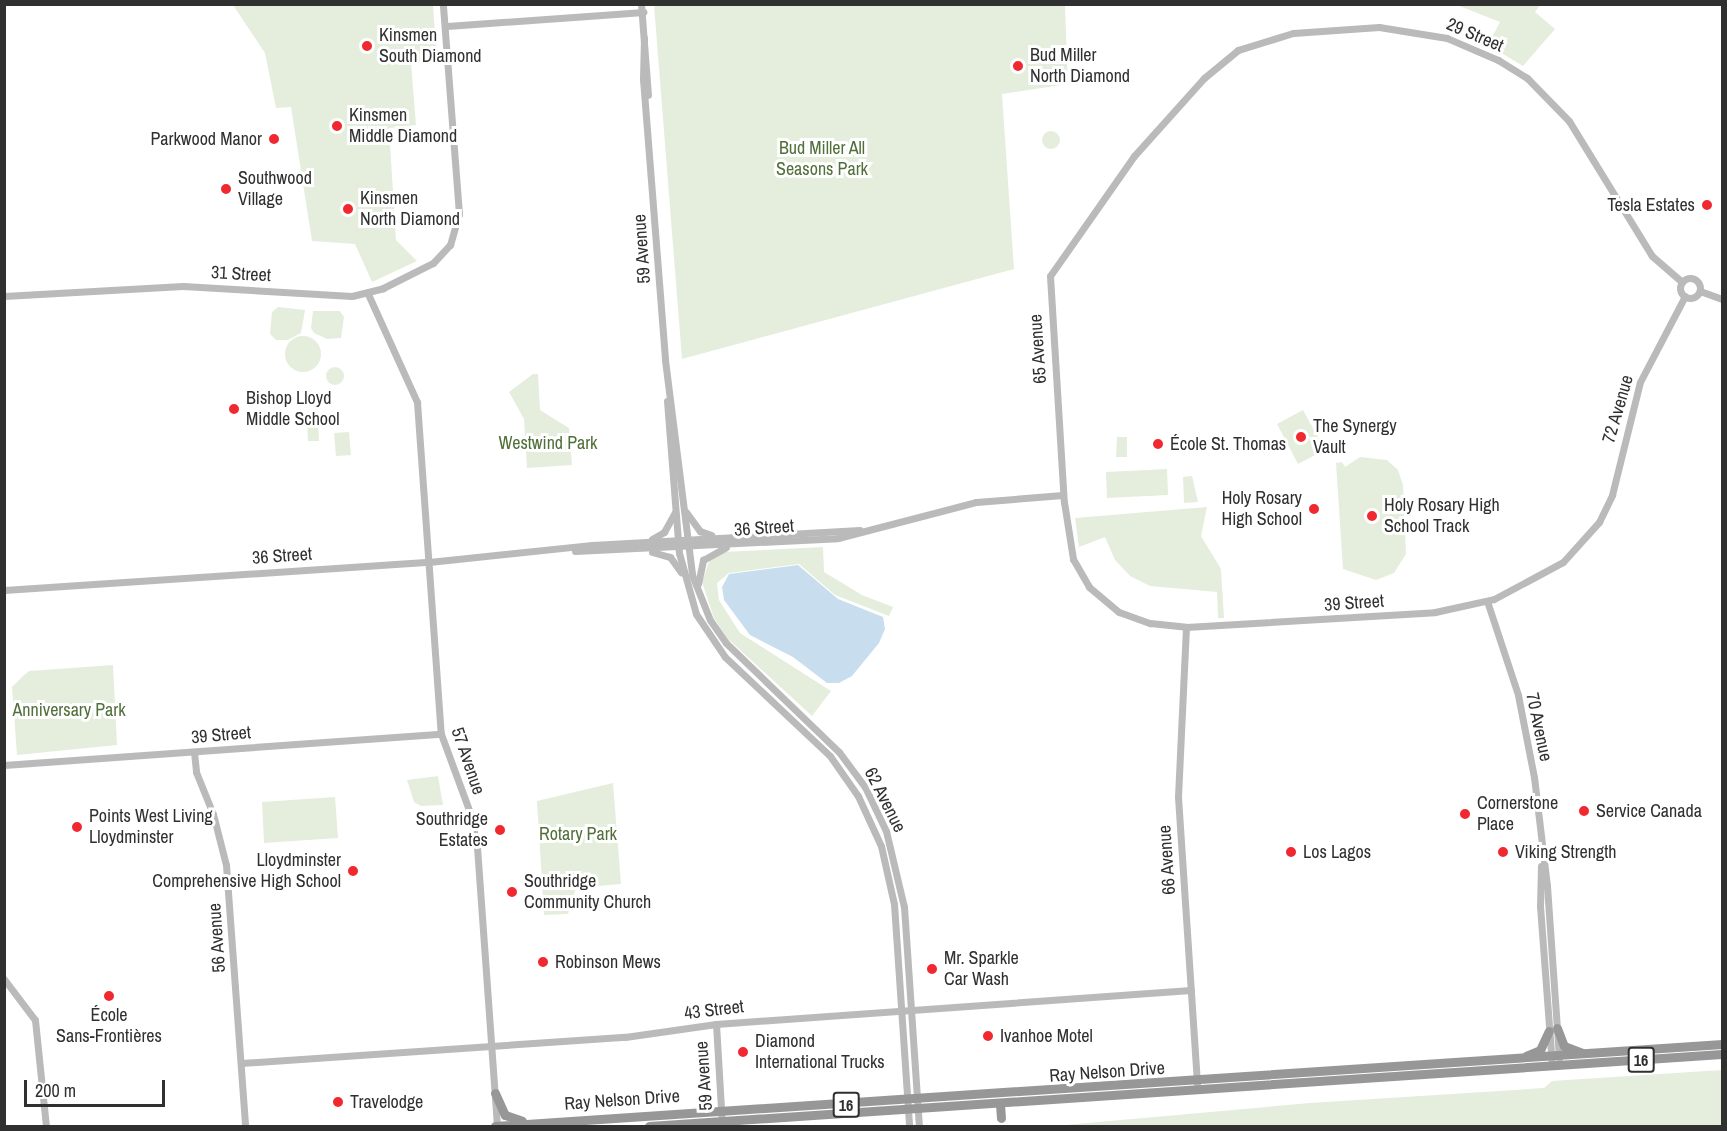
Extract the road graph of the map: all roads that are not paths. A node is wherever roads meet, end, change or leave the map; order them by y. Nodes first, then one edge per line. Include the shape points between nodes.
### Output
1 (443, 4) edge
2 (642, 10) edge
3 (447, 26) junction
4 (1164, 122) joint
5 (1682, 282) junction
6 (1700, 291) junction
7 (368, 294) junction
8 (4, 296) edge
9 (1685, 296) junction
10 (1722, 299) edge
11 (668, 387) junction
12 (1063, 495) junction
13 (684, 507) junction
14 (676, 510) junction
15 (860, 530) junction
16 (1590, 534) joint
17 (723, 537) junction
18 (682, 539) junction
19 (647, 542) junction
20 (740, 544) junction
21 (682, 548) junction
22 (640, 550) junction
23 (561, 551) junction
24 (429, 562) junction
25 (682, 574) junction
26 (4, 590) edge
27 (698, 593) junction
28 (1103, 601) joint
29 (1487, 601) junction
30 (1186, 627) junction
31 (441, 734) junction
32 (194, 753) junction
33 (4, 765) edge
34 (4, 979) edge
35 (1191, 990) junction
36 (910, 1010) junction
37 (901, 1011) junction
38 (716, 1024) junction
39 (1553, 1030) junction
40 (1722, 1044) edge
41 (492, 1047) junction
42 (1722, 1054) edge
43 (1588, 1055) junction
44 (1515, 1060) junction
45 (1555, 1061) junction
46 (241, 1063) junction
47 (1197, 1086) junction
48 (495, 1093) junction
49 (1000, 1104) junction
50 (912, 1105) junction
51 (1001, 1118) dead end
52 (722, 1120) edge
53 (530, 1123) junction
54 (695, 1124) junction
55 (46, 1126) edge
56 (245, 1126) edge
57 (496, 1126) edge
58 (649, 1126) edge
59 (706, 1126) edge
60 (909, 1126) edge
61 (919, 1126) edge

1 - 3 street
2 - 3 street
2 - 11 street, 59 Avenue
3 - 7 street, 31 Street via 459,214 455,236 433,263
4 - 5 street, 29 Street via 1204,78 1238,50 1275,36 1362,27 1433,34 1480,51 1527,78 1569,122 1652,256
4 - 12 street, 65 Avenue via 1116,181 1050,276
5 - 6 street via 1695,279
5 - 9 street
6 - 9 street via 1693,297
6 - 10 street
7 - 8 street, 31 Street via 183,286
7 - 24 street, 57 Avenue via 417,402
9 - 16 street, 72 Avenue via 1640,382 1612,495
11 - 13 street, 59 Avenue
11 - 14 street, 59 Avenue
12 - 15 street, 36 Street via 976,502
12 - 28 street, 65 Avenue via 1073,559 1089,587
13 - 17 street via 700,531
13 - 18 street, 59 Avenue
14 - 18 street, 59 Avenue
14 - 19 street via 664,532
15 - 17 street, 36 Street
15 - 20 street, 36 Street via 838,537
16 - 29 street, 39 Street via 1553,569
17 - 18 street, 36 Street
18 - 19 street, 36 Street
18 - 21 street, 59 Avenue
19 - 23 street, 36 Street
20 - 21 street, 36 Street
20 - 27 street via 709,554 703,560 697,574
21 - 22 street, 36 Street
21 - 25 street, 62 Avenue
21 - 27 street, 62 Avenue
22 - 23 street, 36 Street
22 - 25 street via 670,558
23 - 24 street, 36 Street
24 - 26 street, 36 Street
24 - 31 street, 57 Avenue
25 - 37 street, 62 Avenue via 696,614 714,643 822,746 865,808 891,882
27 - 36 street, 62 Avenue via 726,643 833,744 875,806 892,847 901,884
28 - 30 street, 39 Street via 1134,619
29 - 30 street, 39 Street via 1435,612
29 - 39 street, 70 Avenue via 1526,730 1547,886
30 - 35 street, 66 Avenue via 1178,797
31 - 32 street, 39 Street
31 - 41 street, 57 Avenue via 470,813 477,847
32 - 33 street, 39 Street
32 - 46 street, 56 Avenue via 196,772 213,814 226,865
34 - 55 street via 22,999 36,1026
35 - 36 street, 43 Street
35 - 47 street, 66 Avenue
36 - 37 street, 43 Street
36 - 50 street, 62 Avenue
37 - 38 street, 43 Street
37 - 50 street, 62 Avenue
38 - 41 street, 43 Street via 644,1035
38 - 52 street, 59 Avenue
39 - 43 highway via 1564,1046
39 - 44 highway via 1540,1050
39 - 45 street, 70 Avenue
40 - 43 highway, Ray Nelson Drive / 16
41 - 46 street, 43 Street
41 - 48 street, 57 Avenue
42 - 45 highway, Ray Nelson Drive / 16
43 - 45 highway, Ray Nelson Drive / 16
44 - 45 highway, Ray Nelson Drive / 16
44 - 47 highway, Ray Nelson Drive / 16
45 - 47 highway, Ray Nelson Drive / 16
46 - 56 street, 56 Avenue
47 - 49 highway, Ray Nelson Drive / 16
47 - 50 highway, Ray Nelson Drive / 16
48 - 53 highway via 506,1115
48 - 57 street, 57 Avenue
49 - 50 highway, Ray Nelson Drive / 16
49 - 51 highway
50 - 52 highway, Ray Nelson Drive / 16
50 - 60 street, 62 Avenue
50 - 61 street, 62 Avenue
52 - 53 highway, Ray Nelson Drive / 16
52 - 54 highway, Ray Nelson Drive / 16
53 - 57 highway, Ray Nelson Drive / 16
54 - 58 highway, Ray Nelson Drive / 16
54 - 59 highway

